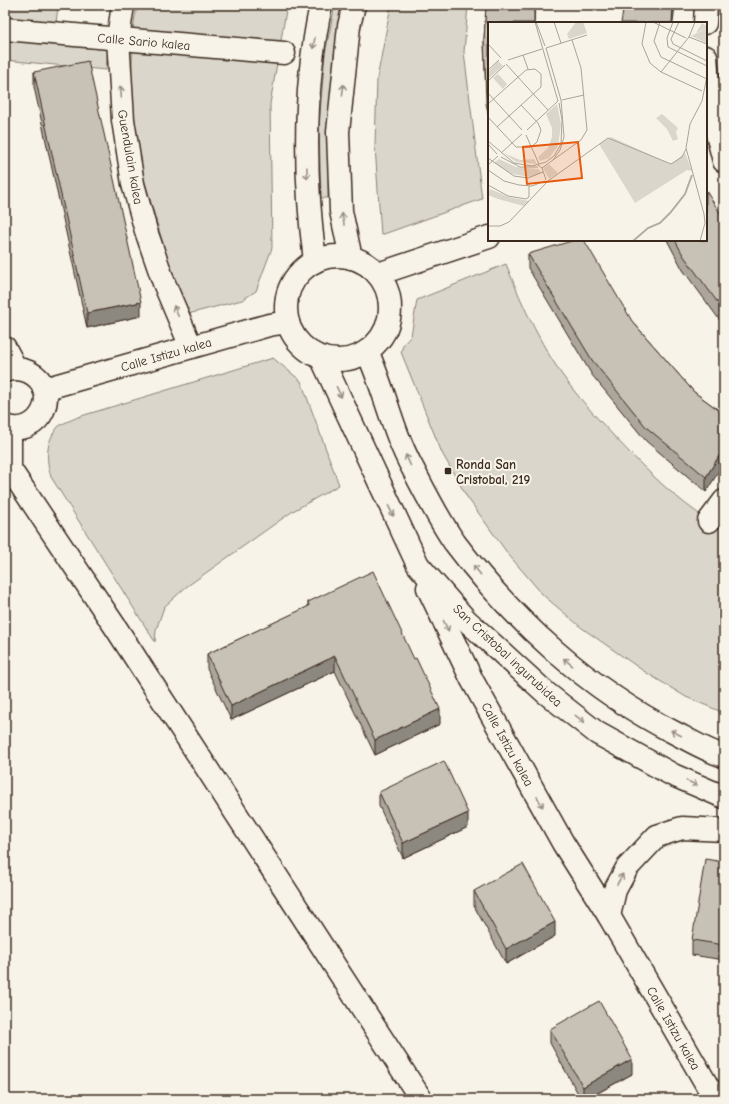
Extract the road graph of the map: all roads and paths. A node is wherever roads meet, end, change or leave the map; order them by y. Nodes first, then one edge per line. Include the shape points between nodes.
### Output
1 (123, 5) edge
2 (321, 5) edge
3 (354, 5) edge
4 (706, 5) edge
5 (705, 22) edge
6 (5, 29) edge
7 (118, 38) junction
8 (284, 53) dead end
9 (707, 68) edge
10 (719, 159) edge
11 (488, 237) edge
12 (351, 258) junction
13 (315, 261) junction
14 (378, 274) junction
15 (288, 322) junction
16 (191, 347) junction
17 (5, 348) edge
18 (367, 351) junction
19 (321, 357) junction
20 (11, 370) edge
21 (44, 389) junction
22 (8, 427) edge
23 (724, 501) edge
24 (709, 521) dead end
25 (418, 565) junction
26 (724, 756) edge
27 (724, 797) edge
28 (724, 830) edge
29 (609, 916) junction
30 (420, 1099) edge
31 (715, 1099) edge

1 - 7 street, Guendulain kalea
2 -> 13 street via 312,56 307,113 307,174
12 -> 3 street via 342,211 338,132 349,26
4 - 5 street
6 - 7 street, Calle Sario kalea
7 - 8 street, Calle Sario kalea
16 -> 7 street, Guendulain kalea via 164,283 133,184 123,120
9 - 10 street
11 - 14 street
12 - 13 street via 338,256
12 - 14 street via 366,264
13 - 15 street via 301,272 290,287 286,304
14 - 18 street via 390,306 388,324 380,339
15 - 16 street, Calle Istizu kalea
15 - 19 street via 295,337 306,350
16 - 21 street, Calle Istizu kalea
17 - 20 street
18 - 19 street via 352,358 337,360
26 -> 18 street via 650,720 591,681 496,594 454,541 412,468 391,421
19 -> 25 street, San Cristobal ingurubidea
20 - 21 street via 33,374
21 - 22 street via 45,407 41,415 28,426 19,429
22 - 30 street via 10,470 116,628
23 - 24 street
25 -> 27 street, San Cristobal ingurubidea via 466,620 546,693 597,732 673,775
25 -> 29 street, Calle Istizu kalea via 472,680 563,843
29 -> 28 street via 615,890 627,868 657,836 682,828
29 - 31 street, Calle Istizu kalea

